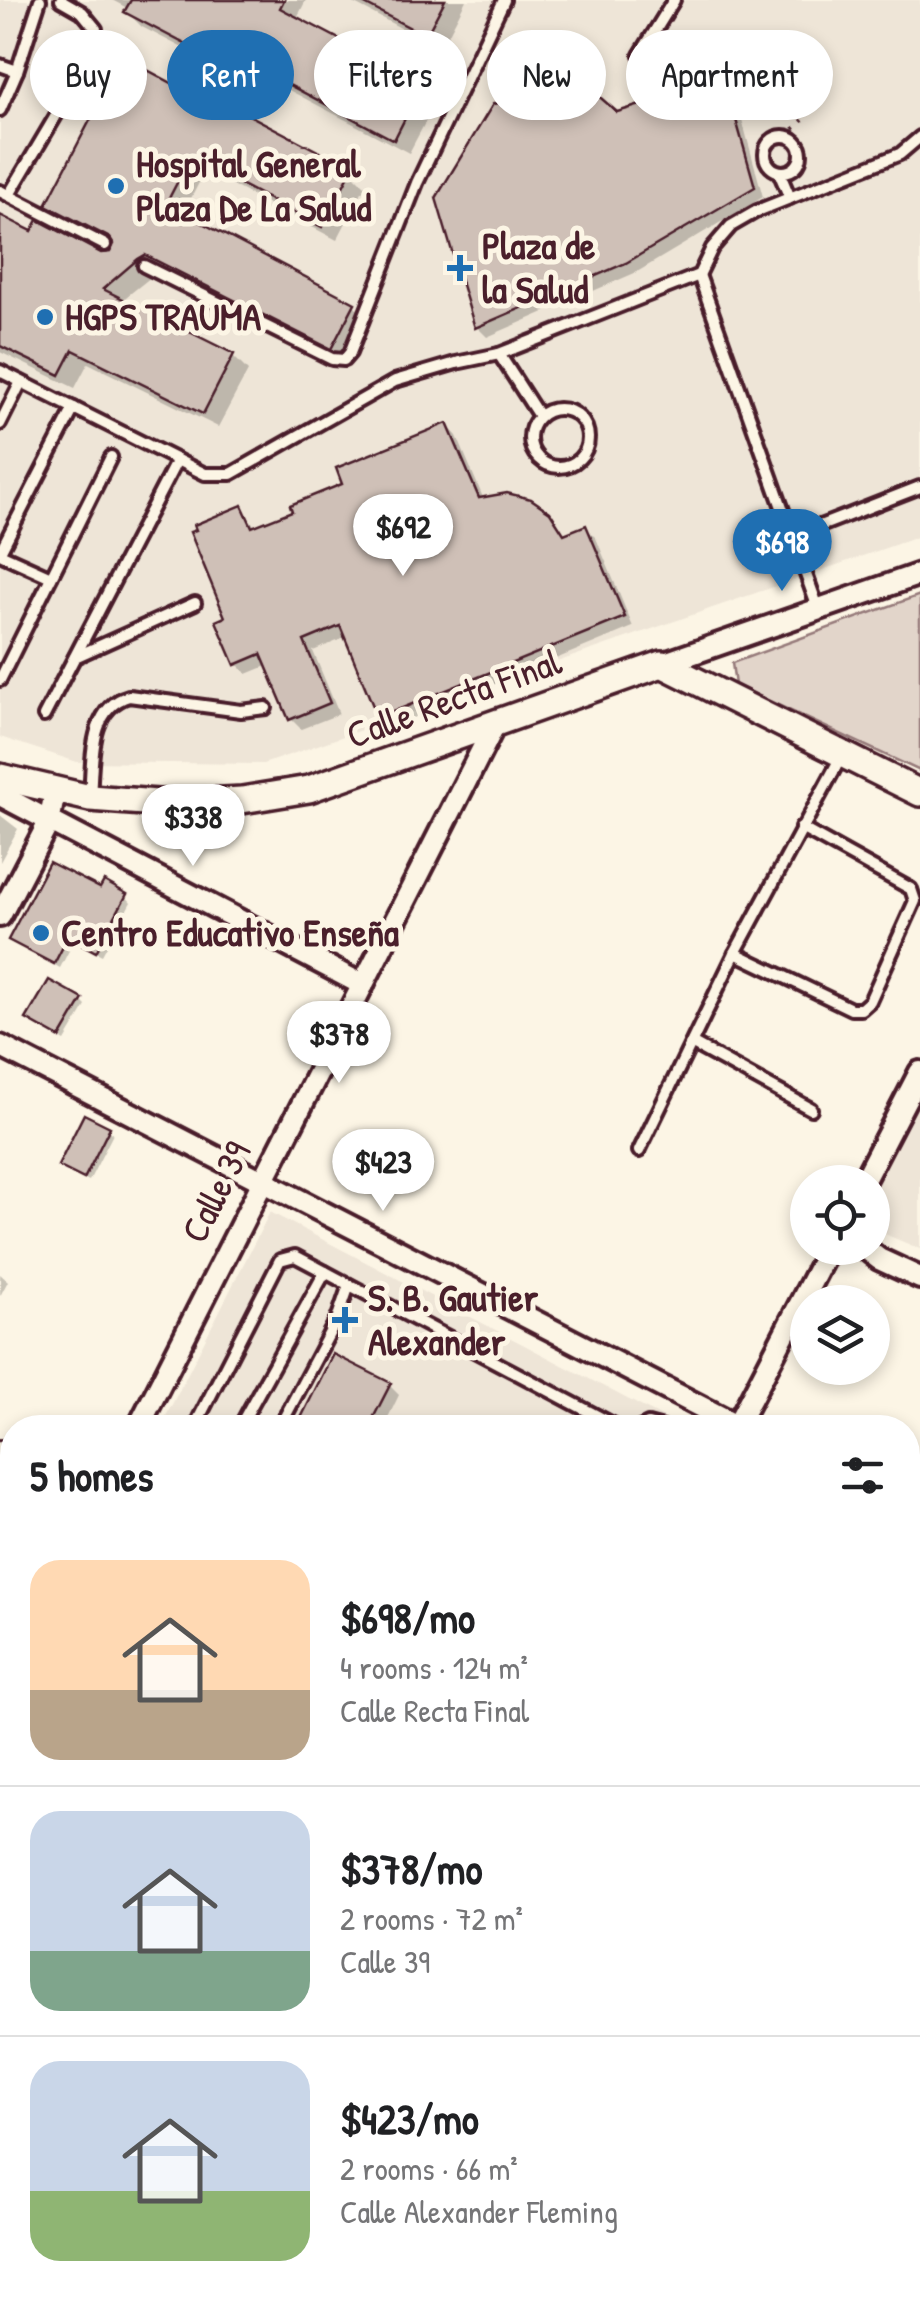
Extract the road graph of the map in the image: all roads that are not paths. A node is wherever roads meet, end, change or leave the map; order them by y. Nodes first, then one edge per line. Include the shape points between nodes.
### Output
1 (40, 0) edge
2 (62, 0) edge
3 (504, 0) edge
4 (674, 0) edge
5 (656, 30) edge
6 (0, 65) edge
7 (17, 71) junction
8 (0, 110) edge
9 (920, 137) edge
10 (778, 172) junction
11 (4, 193) edge
12 (790, 198) junction
13 (105, 246) dead end
14 (144, 266) dead end
15 (699, 275) junction
16 (498, 354) junction
17 (0, 371) edge
18 (21, 382) junction
19 (74, 408) junction
20 (540, 416) junction
21 (0, 424) edge
22 (111, 457) dead end
23 (177, 460) junction
24 (920, 486) edge
25 (792, 538) junction
26 (0, 553) edge
27 (920, 574) edge
28 (51, 577) junction
29 (195, 604) dead end
30 (818, 608) junction
31 (75, 657) junction
32 (662, 664) junction
33 (0, 680) edge
34 (266, 708) dead end
35 (44, 716) dead end
36 (496, 722) junction
37 (842, 754) junction
38 (0, 777) edge
39 (56, 792) junction
40 (920, 793) edge
41 (0, 794) edge
42 (90, 798) junction
43 (50, 822) junction
44 (801, 828) junction
45 (0, 916) edge
46 (735, 953) junction
47 (363, 985) junction
48 (693, 1044) junction
49 (0, 1046) edge
50 (920, 1072) edge
51 (810, 1109) dead end
52 (640, 1150) dead end
53 (872, 1165) edge
54 (262, 1180) junction
55 (890, 1264) edge
56 (820, 1265) edge
57 (324, 1272) junction
58 (920, 1278) edge
59 (349, 1286) junction
60 (709, 1410) junction
61 (144, 1415) edge
62 (201, 1415) edge
63 (246, 1415) edge
64 (286, 1415) edge
65 (595, 1415) edge
66 (705, 1415) edge
67 (719, 1415) edge
68 (746, 1415) edge

1 - 7 lane
2 - 11 lane via 96,30 93,53
3 - 14 lane via 417,183 344,360 332,360
4 - 5 lane
6 - 7 lane
7 - 8 lane
9 - 12 lane via 900,154
10 - 10 lane via 764,150 786,136 800,158 796,167
10 - 12 lane
11 - 13 lane
12 - 15 lane via 731,226
15 - 16 lane
15 - 25 lane
16 - 20 lane
16 - 23 lane via 394,382 231,474 205,474
17 - 18 lane
18 - 19 lane
18 - 21 lane
19 - 23 lane
19 - 26 lane
20 - 20 lane via 530,431 536,457 560,468 578,461 588,437 581,420 566,410
22 - 28 lane
23 - 31 lane
24 - 25 lane
25 - 30 lane
26 - 28 lane
27 - 30 street, Calle Recta Final
28 - 33 lane
29 - 31 lane
30 - 32 street, Calle Recta Final
31 - 35 lane
32 - 36 street, Calle Recta Final
32 - 37 street
34 - 42 lane via 116,700 99,723
36 - 42 street, Calle Recta Final via 309,790 171,804
36 - 47 street, Calle 39
37 - 40 street
37 - 44 lane
38 - 39 street, Calle Recta Final
39 - 42 street, Calle Recta Final
39 - 43 street
41 - 43 street
43 - 45 street
43 - 47 street
44 - 46 lane
44 - 46 lane via 912,889 915,901 870,1001 851,1009
46 - 48 lane
47 - 54 street, Calle 39
48 - 51 lane
48 - 52 lane
49 - 54 street
50 - 53 street
54 - 60 street
54 - 61 street, Calle 39
55 - 58 street
56 - 68 street
57 - 59 lane
57 - 62 lane via 295,1256 280,1260
57 - 63 lane
59 - 64 lane
59 - 65 lane
60 - 66 lane
60 - 67 street

